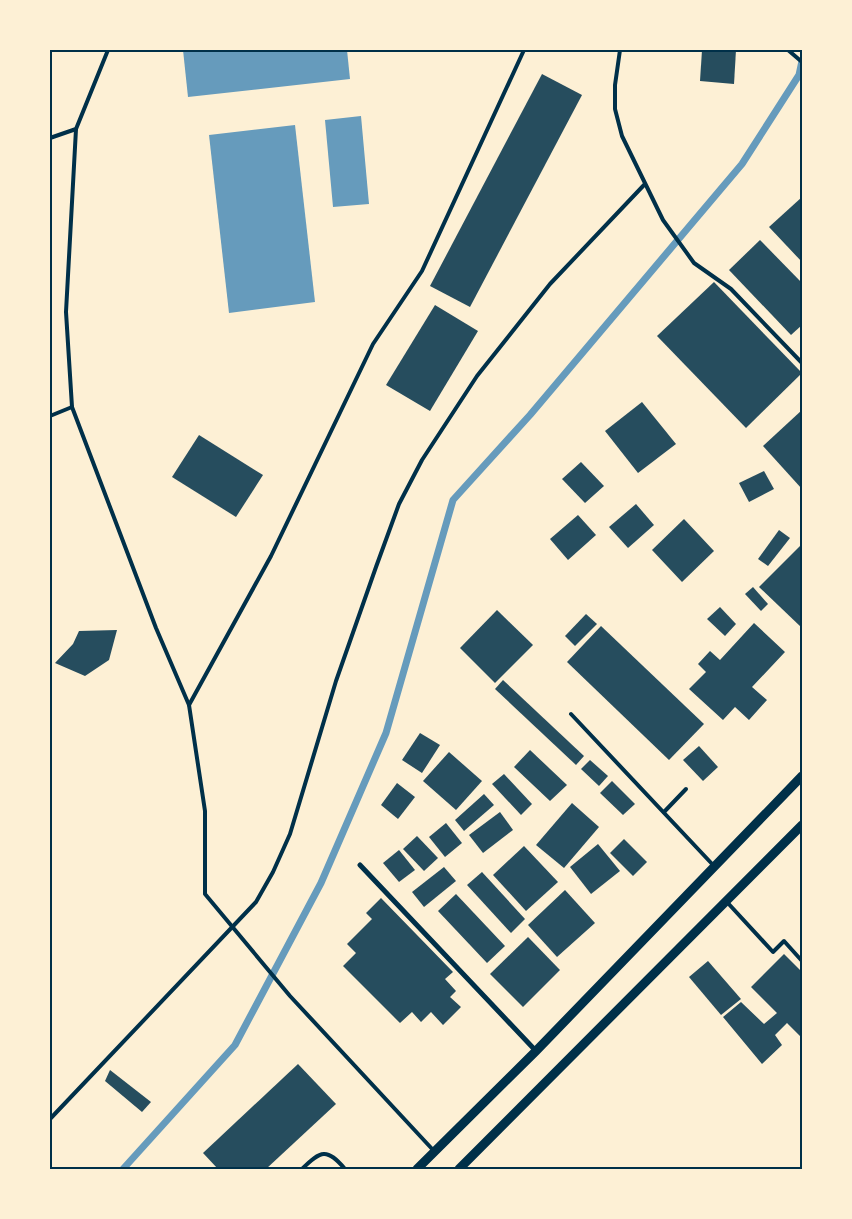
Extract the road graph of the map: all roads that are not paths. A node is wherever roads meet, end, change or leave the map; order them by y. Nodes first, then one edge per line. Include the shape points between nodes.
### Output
1 (108, 50) edge
2 (524, 50) edge
3 (620, 50) edge
4 (788, 50) edge
5 (802, 62) edge
6 (76, 130) junction
7 (50, 138) edge
8 (644, 185) junction
9 (802, 363) edge
10 (72, 407) junction
11 (50, 416) edge
12 (189, 705) junction
13 (572, 714) dead end
14 (802, 776) edge
15 (686, 789) dead end
16 (664, 812) junction
17 (802, 825) edge
18 (360, 865) dead end
19 (715, 867) junction
20 (726, 901) junction
21 (233, 928) junction
22 (802, 962) edge
23 (536, 1051) junction
24 (50, 1119) edge
25 (435, 1152) junction
26 (302, 1169) edge
27 (345, 1169) edge
28 (417, 1169) edge
29 (459, 1169) edge

1 - 6 lane
2 - 12 lane via 422,271 373,344 270,556
3 - 8 lane via 615,109 622,136
4 - 5 lane
6 - 7 lane
6 - 10 lane via 66,312
8 - 9 lane via 690,260 731,289
8 - 21 lane via 550,284 476,376 422,460 399,504 376,567 336,681 290,834 256,902
10 - 11 lane
10 - 12 lane via 156,628
12 - 21 lane via 205,811 205,894
13 - 16 lane
14 - 19 street
15 - 16 lane
16 - 19 lane
17 - 20 street
18 - 23 street
19 - 23 street
20 - 22 lane via 773,952 784,941
20 - 29 street
21 - 24 lane
21 - 25 lane via 290,996
23 - 25 street
25 - 28 street
26 - 27 lane via 321,1153 331,1155

